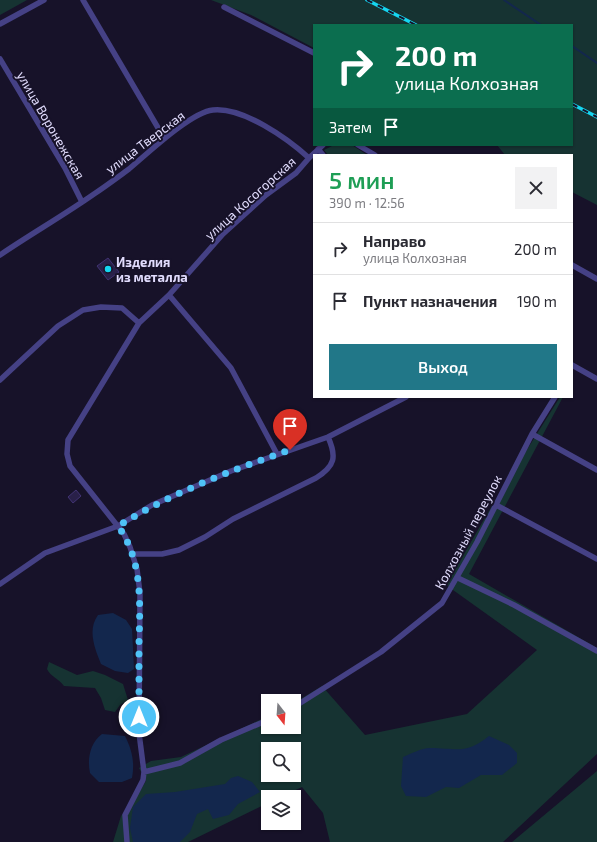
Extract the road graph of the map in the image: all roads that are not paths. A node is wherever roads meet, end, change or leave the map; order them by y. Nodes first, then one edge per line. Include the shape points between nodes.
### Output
1 (44, 0) edge
2 (82, 0) edge
3 (224, 7) dead end
4 (0, 24) edge
5 (313, 52) edge
6 (0, 59) edge
7 (164, 138) junction
8 (322, 146) edge
9 (360, 146) edge
10 (318, 149) junction
11 (322, 154) edge
12 (373, 154) edge
13 (309, 158) junction
14 (82, 202) junction
15 (0, 255) edge
16 (573, 266) edge
17 (597, 279) edge
18 (169, 295) junction
19 (139, 323) junction
20 (573, 366) edge
21 (597, 379) edge
22 (0, 380) edge
23 (404, 398) edge
24 (554, 398) edge
25 (532, 434) junction
26 (328, 437) junction
27 (277, 454) junction
28 (597, 470) edge
29 (496, 505) junction
30 (118, 526) junction
31 (132, 554) junction
32 (597, 560) edge
33 (458, 578) junction
34 (0, 584) edge
35 (597, 651) edge
36 (301, 703) edge
37 (261, 723) edge
38 (144, 772) junction
39 (127, 842) edge

1 - 4 street
2 - 7 street
3 - 5 street
6 - 14 street, улица Воронежская
7 - 13 street, улица Тверская via 205,112 223,111 260,124 295,145
7 - 14 street, улица Тверская via 129,168
8 - 10 street, улица Косогорская
9 - 12 street
10 - 11 street
10 - 13 street, улица Косогорская
13 - 18 street, улица Косогорская via 296,173 266,195 223,234
14 - 15 street, улица Тверская
16 - 17 street
18 - 19 street, улица Косогорская
18 - 27 street via 230,368
19 - 22 street via 122,308 101,307 83,310 54,330
19 - 30 street, улица Косогорская via 69,438 67,448 74,473
20 - 21 street
23 - 26 street
24 - 25 street, Колхозный переулок
25 - 28 street
25 - 29 street, Колхозный переулок
26 - 27 street
26 - 31 street via 332,445 332,462 316,478 233,519 179,550
27 - 30 street via 157,503
29 - 32 street
29 - 33 street, Колхозный переулок
30 - 31 street via 126,537
30 - 34 street via 45,552
31 - 38 street via 140,593 139,733
33 - 35 street via 514,605
33 - 36 street, Колхозный переулок via 435,610 381,652
37 - 38 street via 221,740 180,763
38 - 39 street via 125,815

